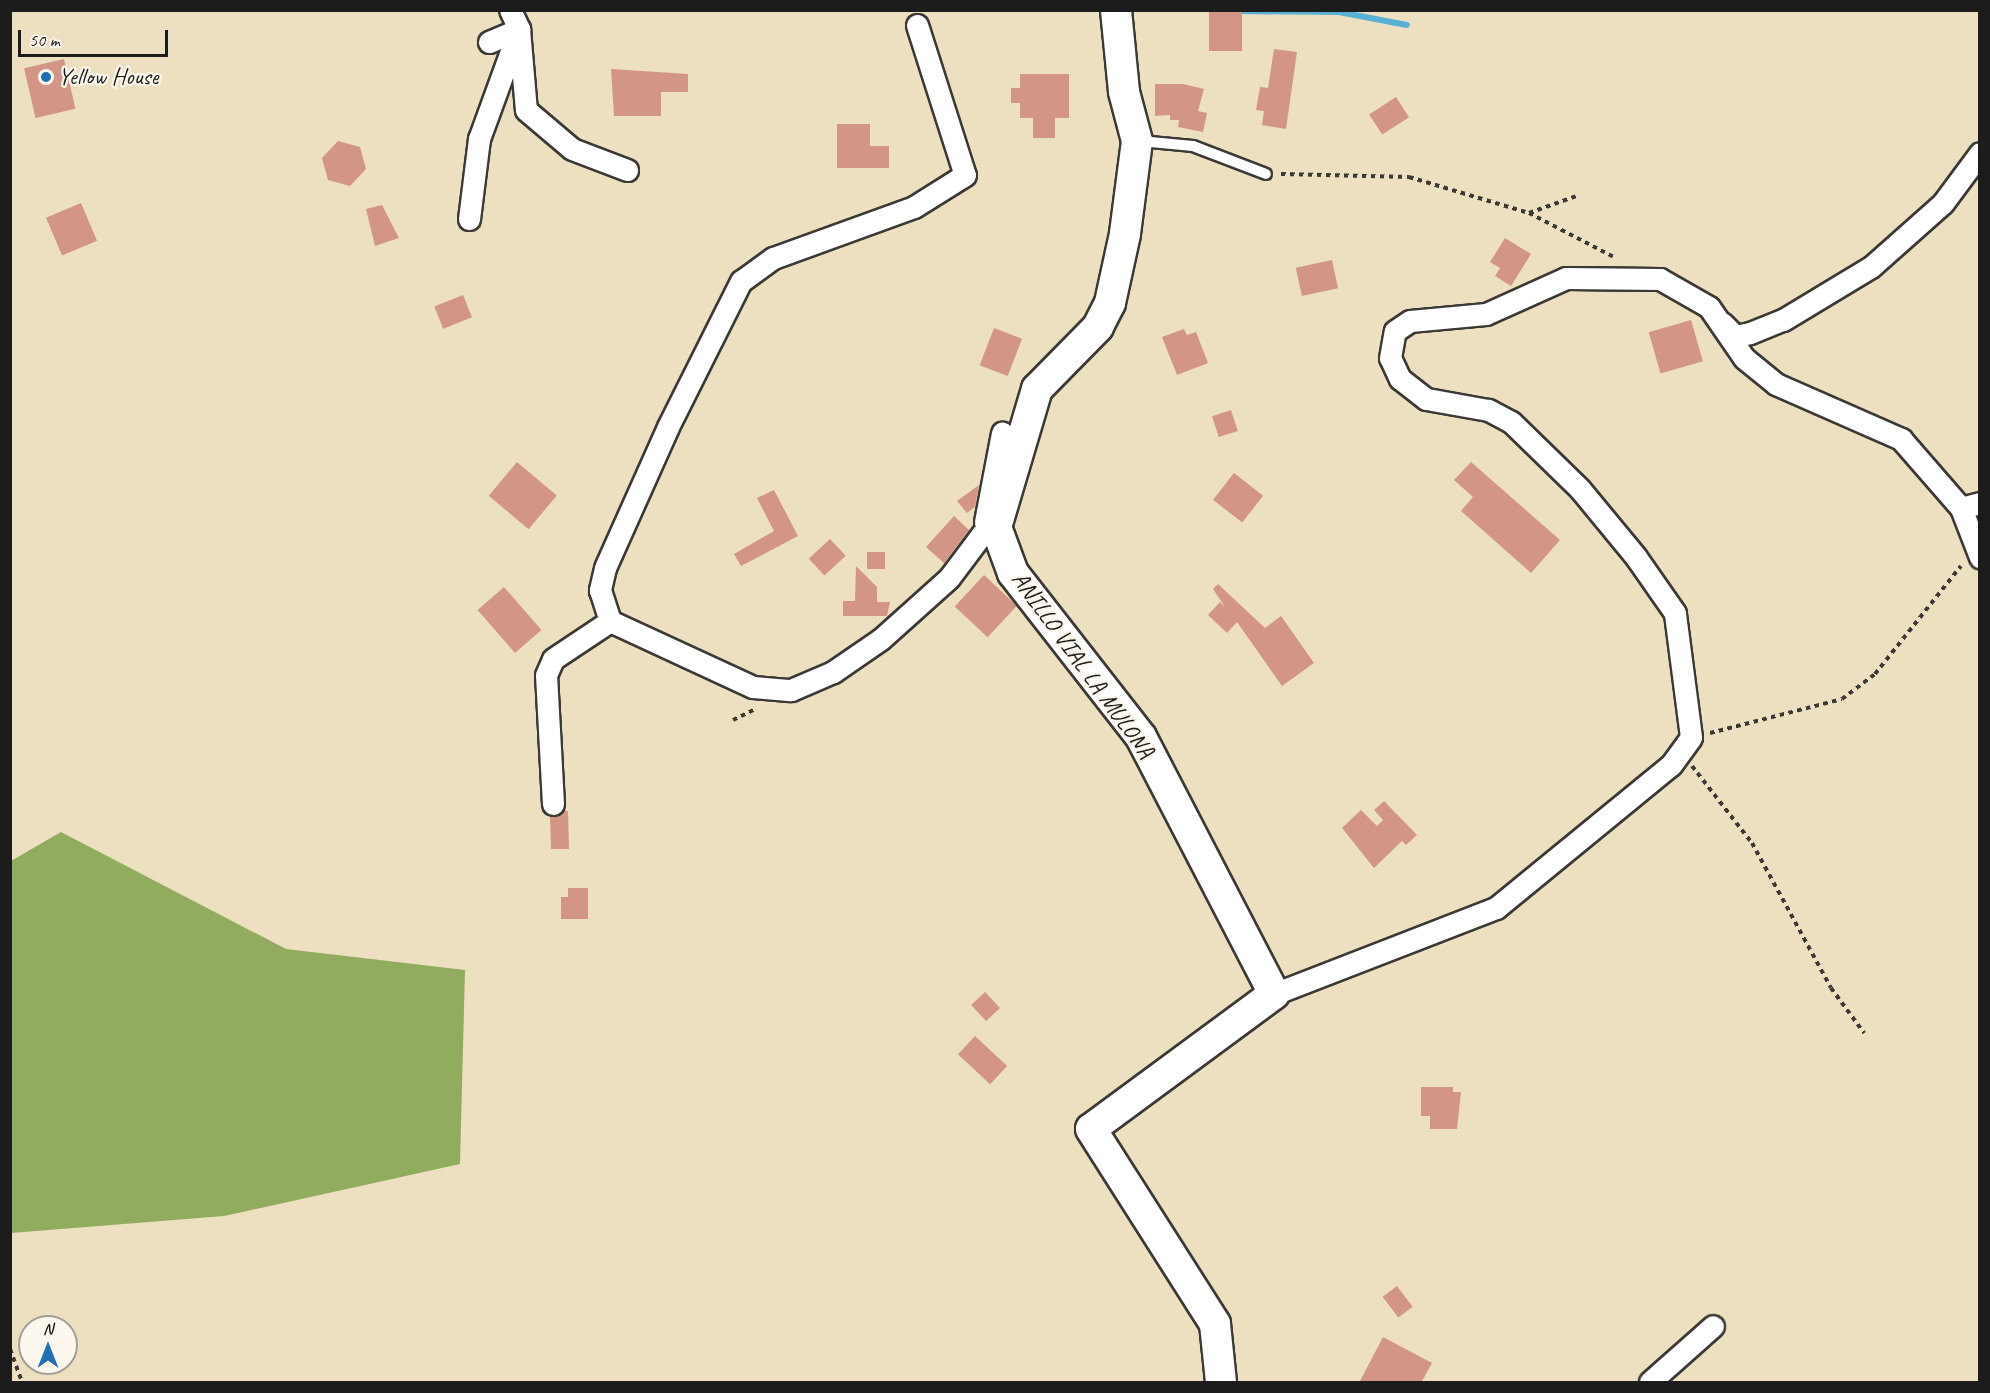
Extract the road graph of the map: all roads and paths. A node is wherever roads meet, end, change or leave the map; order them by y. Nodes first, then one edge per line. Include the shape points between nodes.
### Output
1 (1117, 11) edge
2 (514, 20) edge
3 (917, 25) dead end
4 (489, 42) dead end
5 (1137, 141) junction
6 (1980, 153) edge
7 (627, 170) dead end
8 (1266, 174) joint
9 (1579, 195) dead end
10 (1529, 213) junction
11 (469, 219) dead end
12 (1617, 258) dead end
13 (1720, 321) junction
14 (1002, 433) dead end
15 (1970, 505) edge
16 (989, 530) junction
17 (1970, 556) edge
18 (610, 621) junction
19 (1686, 744) junction
20 (553, 804) dead end
21 (1274, 994) junction
22 (1864, 1033) dead end
23 (1713, 1326) dead end
24 (10, 1349) edge
25 (22, 1383) edge
26 (1221, 1383) edge
27 (1650, 1383) edge

1 - 5 street via 1124,92
2 - 4 street
2 - 7 street via 526,110 572,149
2 - 11 street via 479,139
3 - 18 street via 965,175 914,207 773,258 741,281 668,427 605,568 600,590
5 - 8 lane via 1193,146
5 - 16 street via 1125,234 1110,303 1098,327 1037,389
6 - 13 street via 1943,203 1871,267 1784,320 1750,333 1735,336
8 - 10 path via 1409,177
9 - 10 path
10 - 12 path
13 - 15 street via 1744,358 1776,384 1901,439
13 - 19 street via 1709,307 1660,279 1576,276 1486,314 1410,321 1395,331 1390,349 1400,379 1426,399 1488,410 1511,422 1580,489 1636,557 1675,613
14 - 16 street
15 - 17 street
16 - 18 street via 949,578 881,639 833,672 791,690 753,687
16 - 21 street, ANILLO VIAL LA MULONA via 1013,573 1141,737
17 - 19 path via 1875,674 1842,699
18 - 20 street via 553,659 546,675
19 - 21 street via 1671,765 1496,908
19 - 22 path via 1752,843 1831,988
21 - 26 street via 1091,1129 1215,1324
23 - 27 street
24 - 25 path

